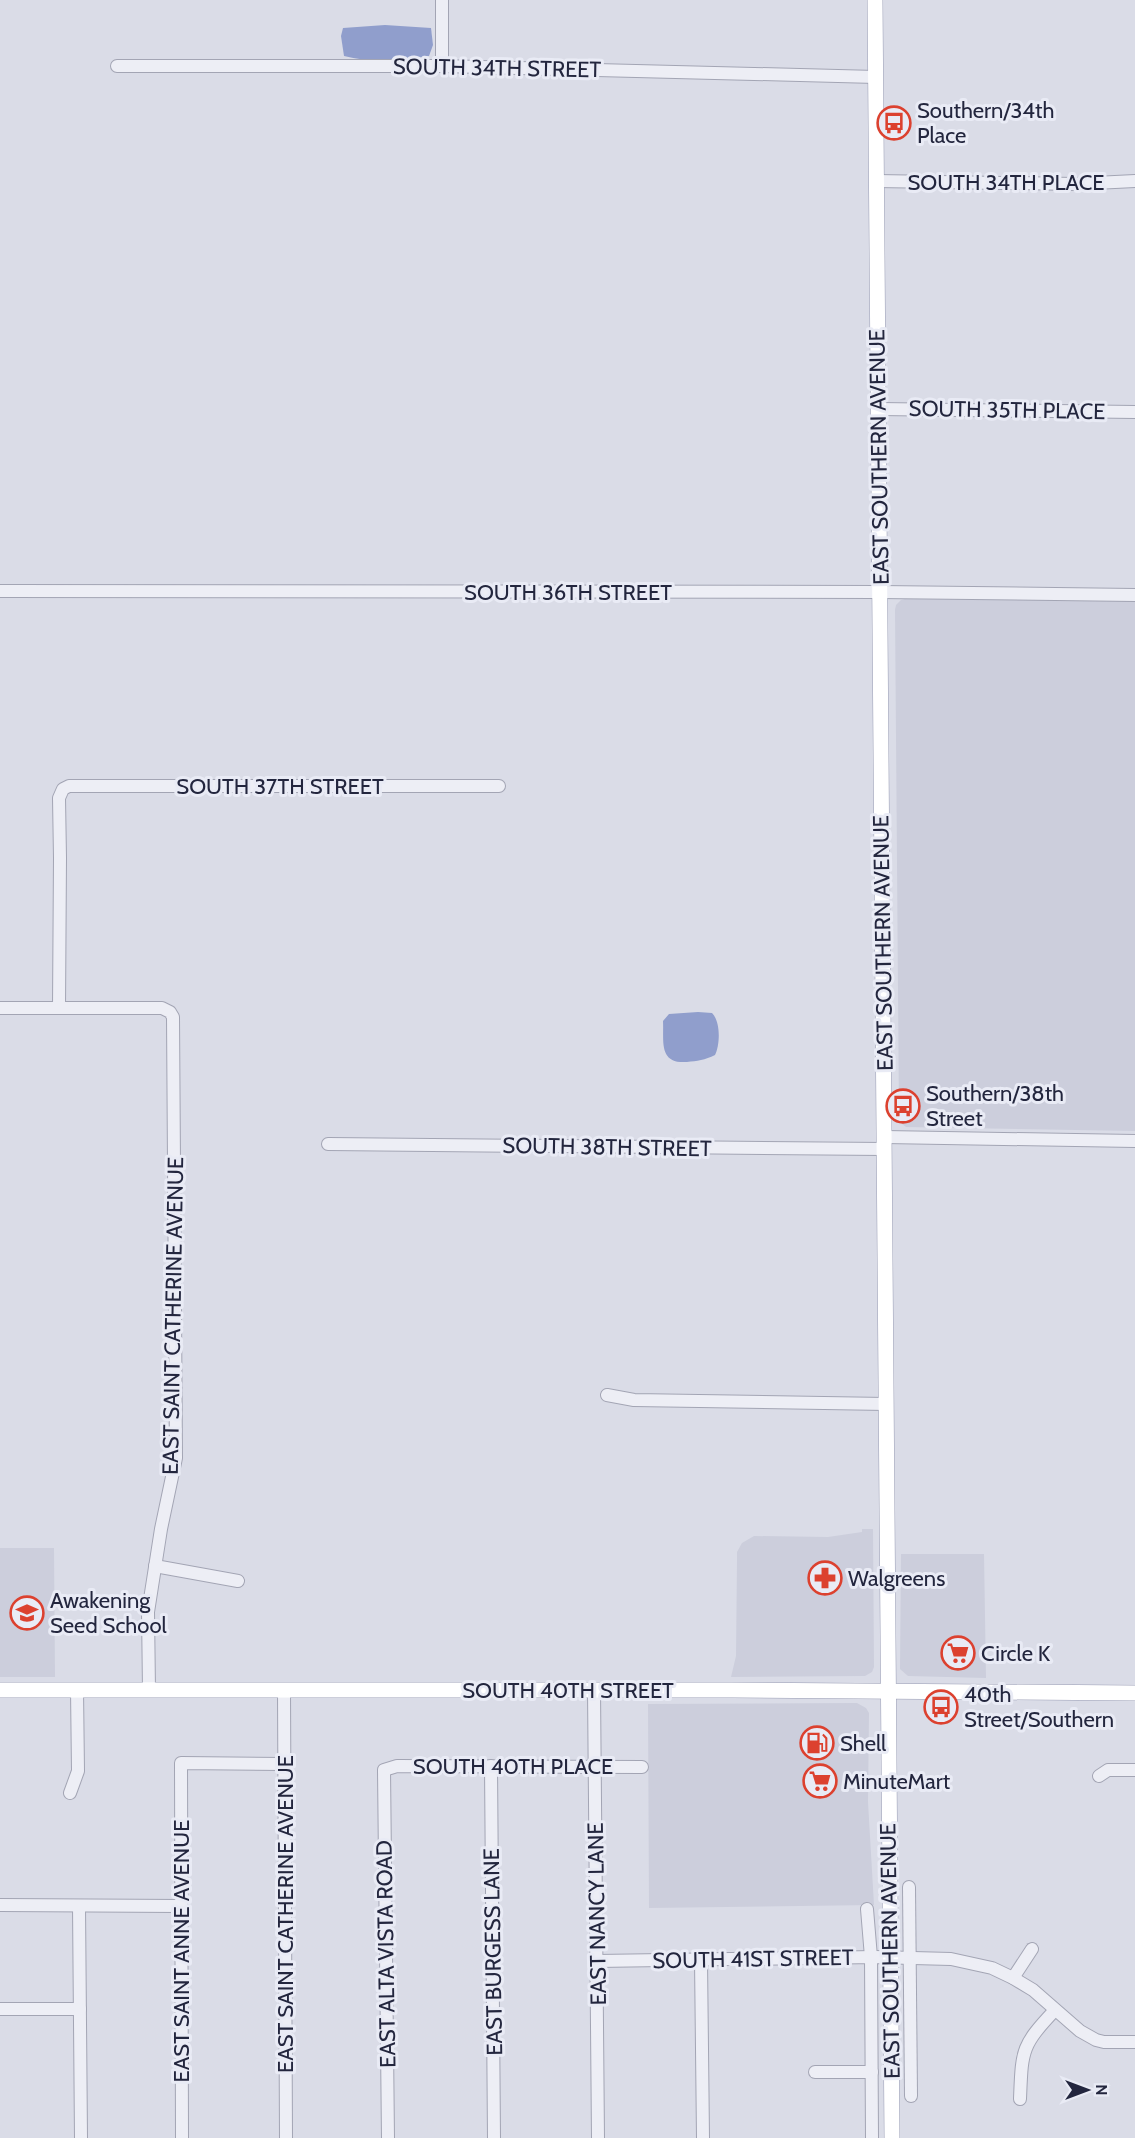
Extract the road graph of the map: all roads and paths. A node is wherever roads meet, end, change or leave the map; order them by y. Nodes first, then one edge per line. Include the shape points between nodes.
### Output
1 (442, 0) edge
2 (875, 0) edge
3 (117, 66) dead end
4 (442, 66) junction
5 (876, 77) junction
6 (876, 181) junction
7 (1135, 181) edge
8 (879, 409) junction
9 (1135, 412) edge
10 (0, 591) edge
11 (880, 592) junction
12 (1135, 595) edge
13 (499, 786) dead end
14 (59, 1007) junction
15 (0, 1008) edge
16 (1135, 1141) edge
17 (885, 1143) junction
18 (328, 1144) dead end
19 (608, 1395) dead end
20 (886, 1404) junction
21 (155, 1566) junction
22 (238, 1581) dead end
23 (0, 1690) edge
24 (77, 1690) junction
25 (148, 1690) junction
26 (284, 1690) junction
27 (594, 1690) junction
28 (888, 1691) junction
29 (1135, 1693) edge
30 (284, 1764) junction
31 (491, 1766) junction
32 (595, 1767) junction
33 (642, 1767) dead end
34 (384, 1770) joint
35 (1135, 1770) edge
36 (1099, 1776) dead end
37 (70, 1793) dead end
38 (909, 1887) dead end
39 (0, 1905) edge
40 (79, 1906) junction
41 (181, 1906) junction
42 (867, 1909) dead end
43 (1032, 1949) dead end
44 (871, 1957) junction
45 (889, 1957) junction
46 (909, 1958) junction
47 (701, 1960) junction
48 (597, 1961) junction
49 (1013, 1978) junction
50 (0, 2009) edge
51 (80, 2009) junction
52 (1055, 2010) junction
53 (1135, 2042) edge
54 (814, 2072) dead end
55 (872, 2072) junction
56 (911, 2096) dead end
57 (1020, 2099) dead end
58 (81, 2138) edge
59 (182, 2138) edge
60 (286, 2138) edge
61 (388, 2138) edge
62 (494, 2138) edge
63 (598, 2138) edge
64 (703, 2138) edge
65 (872, 2138) edge
66 (892, 2138) edge

1 - 4 street
2 - 5 main road, EAST SOUTHERN AVENUE
3 - 4 street, SOUTH 34TH STREET
4 - 5 street, SOUTH 34TH STREET
5 - 6 main road, EAST SOUTHERN AVENUE
6 - 7 street, SOUTH 34TH PLACE
6 - 8 main road, EAST SOUTHERN AVENUE
8 - 9 street, SOUTH 35TH PLACE
8 - 11 main road, EAST SOUTHERN AVENUE
10 - 11 street, SOUTH 36TH STREET
11 - 12 street, SOUTH 36TH STREET
11 - 17 main road, EAST SOUTHERN AVENUE
13 - 14 street, SOUTH 37TH STREET via 63,789 59,798
14 - 15 street
14 - 21 street, EAST SAINT CATHERINE AVENUE via 162,1008 173,1017 176,1458
16 - 17 street, SOUTH 38TH STREET
17 - 18 street, SOUTH 38TH STREET
17 - 20 main road, EAST SOUTHERN AVENUE
19 - 20 street via 634,1400
20 - 28 main road, EAST SOUTHERN AVENUE
21 - 22 street
21 - 25 street, EAST SAINT CATHERINE AVENUE via 148,1612
23 - 24 main road, SOUTH 40TH STREET
24 - 25 main road, SOUTH 40TH STREET
24 - 37 street via 78,1771
25 - 26 main road, SOUTH 40TH STREET
26 - 27 main road, SOUTH 40TH STREET
26 - 30 street, EAST SAINT CATHERINE AVENUE
27 - 28 main road, SOUTH 40TH STREET
27 - 32 street, EAST NANCY LANE
28 - 29 main road, SOUTH 40TH STREET
28 - 45 main road, EAST SOUTHERN AVENUE
30 - 41 street, EAST SAINT ANNE AVENUE via 181,1763
30 - 60 street, EAST SAINT CATHERINE AVENUE
31 - 32 street, SOUTH 40TH PLACE
31 - 34 street, SOUTH 40TH PLACE via 397,1766
31 - 62 street, EAST BURGESS LANE
32 - 33 street, SOUTH 40TH PLACE
32 - 48 street, EAST NANCY LANE
34 - 61 street, EAST ALTA VISTA ROAD
35 - 36 street via 1108,1770
38 - 46 street, EAST SOUTHERN AVENUE
39 - 40 street
40 - 41 street
40 - 51 street
41 - 59 street, EAST SAINT ANNE AVENUE
42 - 44 street, EAST SOUTHERN AVENUE
43 - 49 street
44 - 45 street, SOUTH 41ST STREET
44 - 47 street, SOUTH 41ST STREET
44 - 55 street, EAST SOUTHERN AVENUE
45 - 46 street, SOUTH 41ST STREET
45 - 66 main road, EAST SOUTHERN AVENUE
46 - 49 street, SOUTH 41ST STREET via 968,1961
46 - 56 street, EAST SOUTHERN AVENUE
47 - 48 street, SOUTH 41ST STREET
47 - 64 street
48 - 63 street, EAST NANCY LANE
49 - 52 street, SOUTH 41ST STREET
50 - 51 street
51 - 58 street
52 - 53 street, SOUTH 41ST STREET via 1096,2040
52 - 57 street via 1026,2047
54 - 55 street
55 - 65 street, EAST SOUTHERN AVENUE

